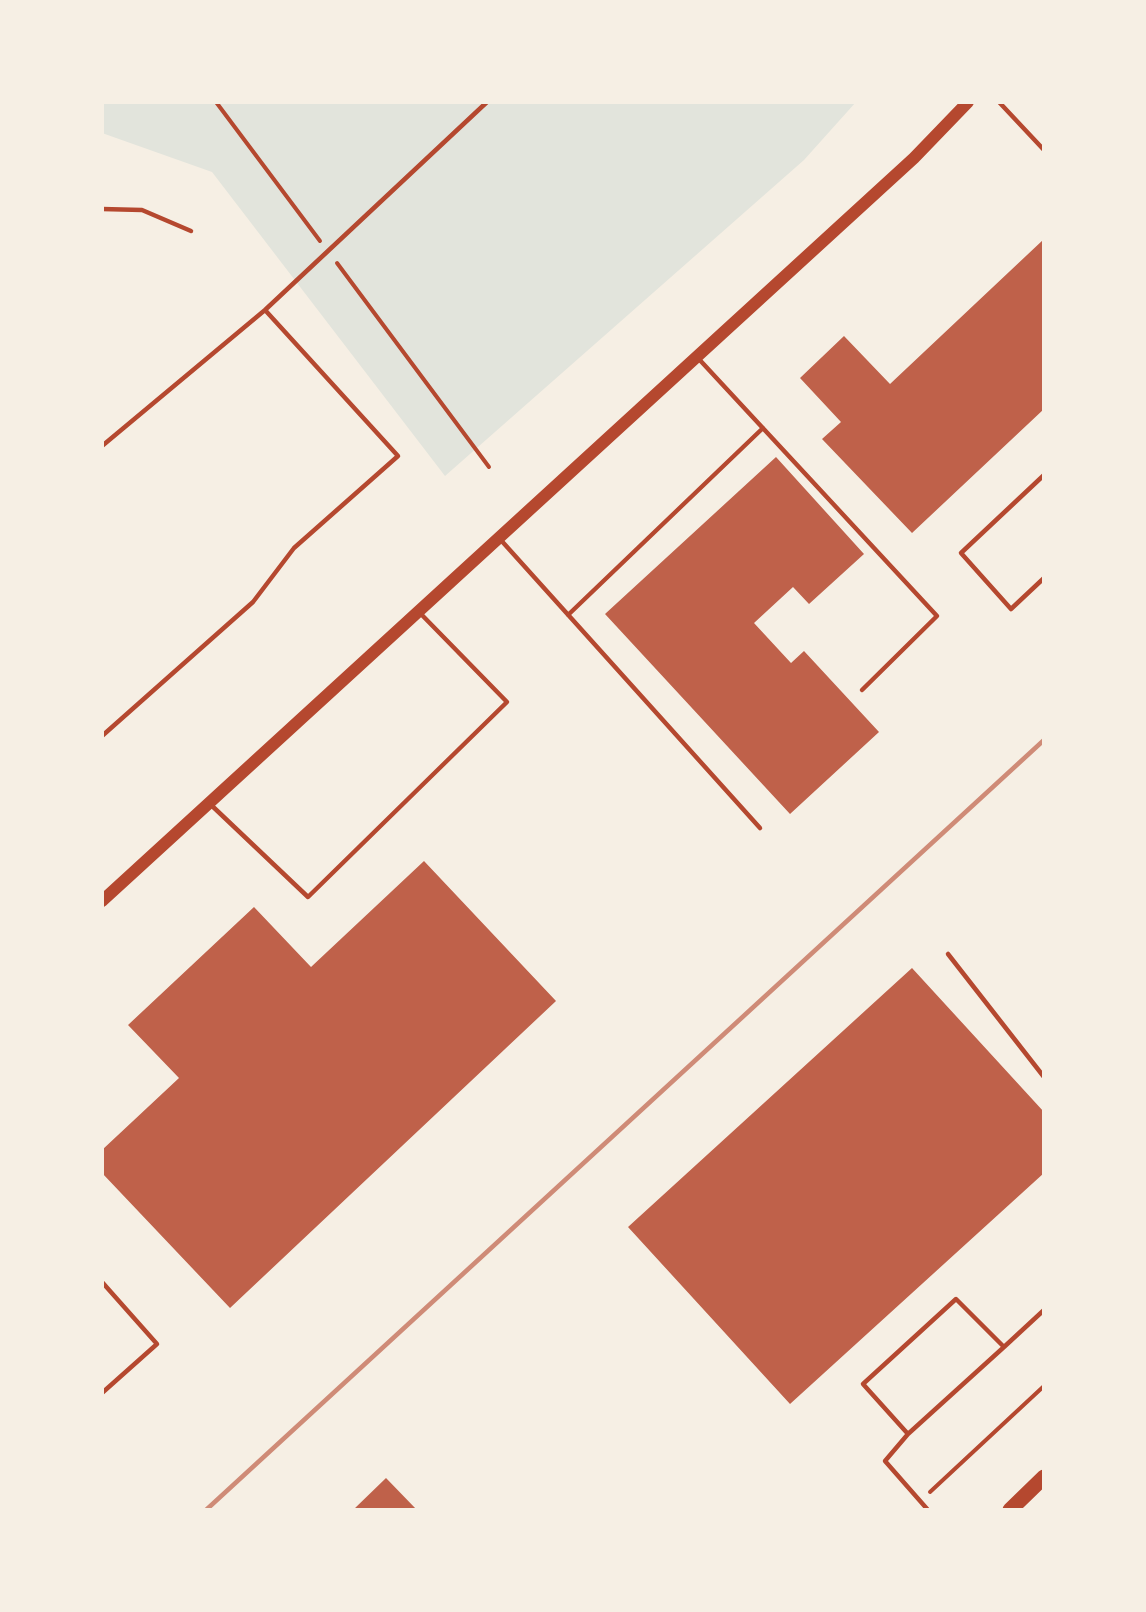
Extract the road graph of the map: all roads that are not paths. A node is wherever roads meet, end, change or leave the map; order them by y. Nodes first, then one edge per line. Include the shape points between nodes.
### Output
1 (487, 102) edge
2 (968, 102) edge
3 (999, 102) edge
4 (1044, 150) edge
5 (102, 209) edge
6 (191, 231) dead end
7 (265, 310) junction
8 (697, 357) junction
9 (763, 428) junction
10 (102, 446) edge
11 (1044, 475) edge
12 (499, 538) junction
13 (1044, 578) edge
14 (419, 612) junction
15 (568, 615) junction
16 (862, 690) dead end
17 (102, 736) edge
18 (209, 803) junction
19 (760, 828) dead end
20 (102, 901) edge
21 (948, 954) dead end
22 (1044, 1077) edge
23 (102, 1282) edge
24 (1043, 1315) edge
25 (1004, 1347) junction
26 (102, 1393) edge
27 (908, 1434) junction
28 (1044, 1477) edge
29 (928, 1510) edge
30 (1010, 1510) edge

1 - 7 lane
2 - 8 main road via 914,158
3 - 4 lane
5 - 6 lane via 142,210
7 - 10 lane
7 - 17 lane via 398,456 294,548 253,602
8 - 9 lane
8 - 12 main road
9 - 15 lane
9 - 16 lane via 937,616
11 - 13 lane via 961,553 1011,609
12 - 14 main road
12 - 15 lane
14 - 18 main road
14 - 18 lane via 507,702 308,897
15 - 19 lane
18 - 20 main road
21 - 22 lane
23 - 26 lane via 157,1344
24 - 25 lane
25 - 27 lane
25 - 27 lane via 956,1299 863,1384
27 - 29 lane via 885,1461
28 - 30 main road

